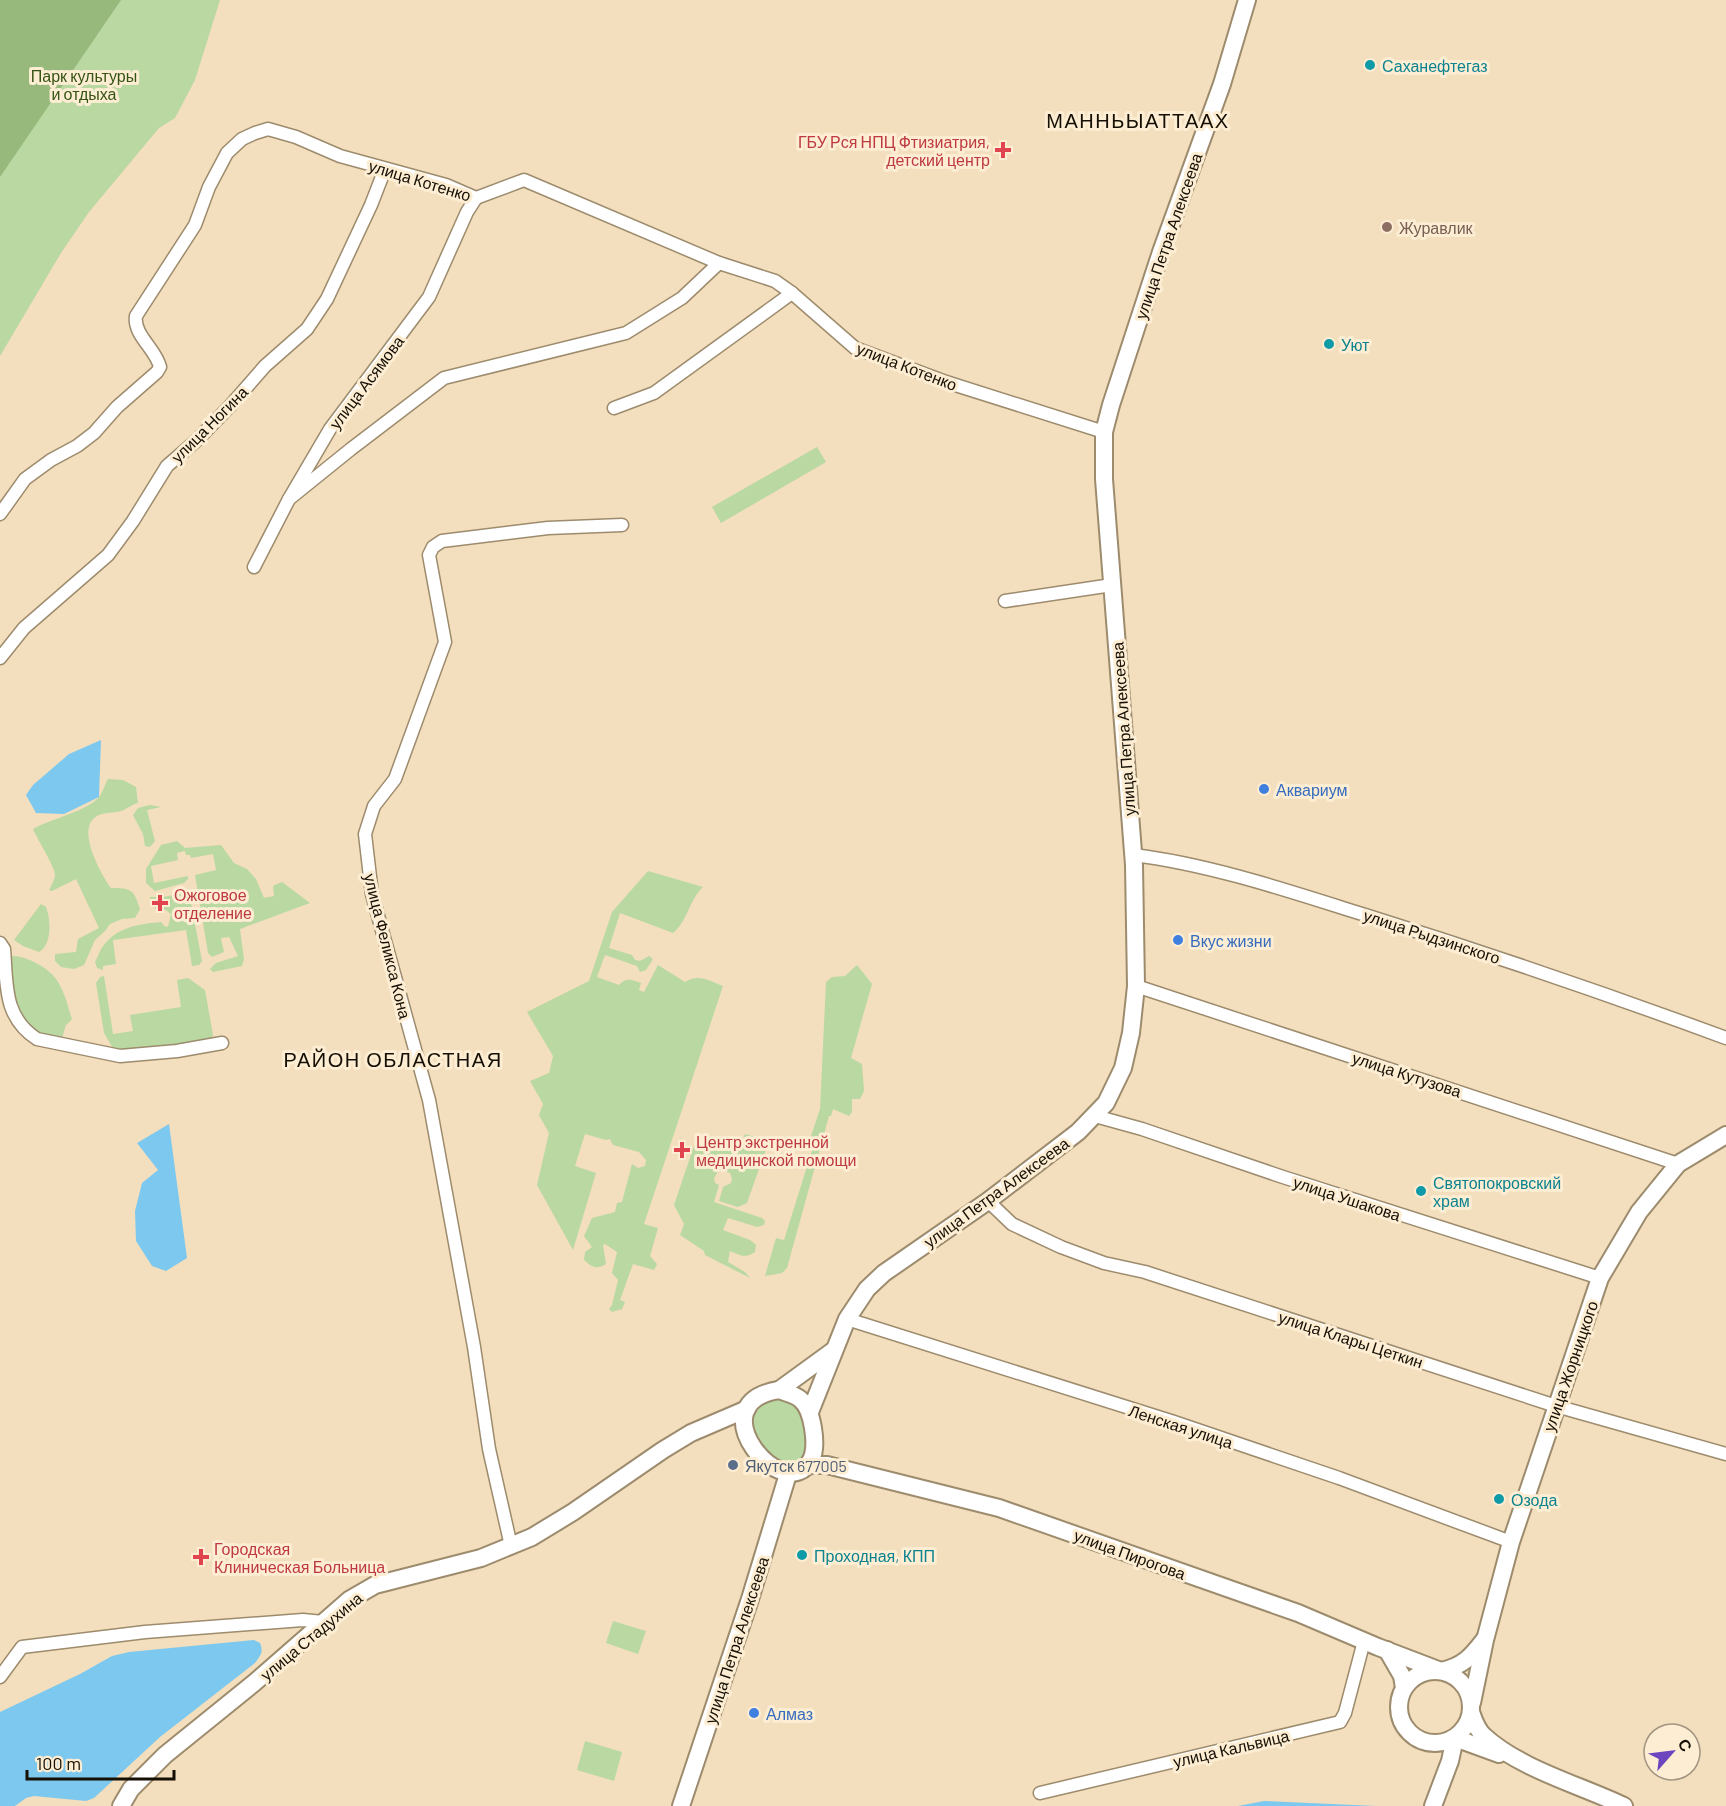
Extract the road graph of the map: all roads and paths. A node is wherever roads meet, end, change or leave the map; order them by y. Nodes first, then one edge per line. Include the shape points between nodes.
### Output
1 (1247, 0) edge
2 (385, 169) junction
3 (476, 198) junction
4 (719, 263) junction
5 (792, 293) junction
6 (614, 408) dead end
7 (1104, 432) junction
8 (289, 499) junction
9 (0, 514) edge
10 (622, 525) dead end
11 (254, 567) dead end
12 (1112, 585) junction
13 (1005, 601) dead end
14 (0, 658) edge
15 (1133, 855) junction
16 (0, 943) edge
17 (1136, 986) junction
18 (1726, 1038) edge
19 (222, 1043) dead end
20 (1095, 1116) junction
21 (1726, 1135) edge
22 (1678, 1164) junction
23 (988, 1201) junction
24 (1600, 1278) junction
25 (847, 1319) junction
26 (834, 1350) junction
27 (779, 1390) junction
28 (1556, 1406) junction
29 (747, 1409) junction
30 (810, 1412) junction
31 (723, 1420) junction
32 (745, 1433) junction
33 (815, 1448) junction
34 (1726, 1455) edge
35 (808, 1465) junction
36 (827, 1466) junction
37 (788, 1474) junction
38 (1511, 1542) junction
39 (511, 1546) junction
40 (323, 1622) junction
41 (1485, 1640) junction
42 (1364, 1641) junction
43 (1387, 1650) junction
44 (1441, 1671) junction
45 (0, 1677) edge
46 (1404, 1688) junction
47 (1472, 1708) junction
48 (1455, 1738) junction
49 (1422, 1741) junction
50 (1521, 1762) junction
51 (1440, 1787) junction
52 (1040, 1793) dead end
53 (121, 1806) edge
54 (681, 1806) edge
55 (1433, 1806) edge
56 (1624, 1806) edge

1 - 7 street, улица Петра Алексеева
2 - 3 street, улица Котенко via 446,185
2 - 9 street, улица Котенко via 268,129 234,146 209,187 195,225 136,316 137,329 158,358 157,372 94,433 25,480
2 - 14 street, улица Ногина via 327,299 307,329 167,465 108,555 24,628
3 - 4 street, улица Котенко via 524,180
3 - 8 street, улица Асямова via 429,297 330,429
4 - 5 street, улица Котенко via 775,281
4 - 8 street via 682,298 626,333 444,378
5 - 6 street via 654,393
5 - 7 street, улица Котенко via 855,348 946,382
7 - 12 street, улица Петра Алексеева
8 - 11 street, улица Асямова
10 - 39 street, улица Феликса Кона via 548,528 442,541 433,547 429,555 446,642 395,779 374,806 365,834 372,894 429,1100 489,1449
12 - 13 street
12 - 15 street, улица Петра Алексеева
15 - 17 street, улица Петра Алексеева
15 - 18 street, улица Рыдзинского via 1169,859 1306,896 1554,975
16 - 19 street via 12,1013 26,1032 37,1039 120,1056 177,1052
17 - 20 street, улица Петра Алексеева via 1122,1068
17 - 22 street, улица Кутузова
20 - 23 street, улица Петра Алексеева
20 - 24 street, улица Ушакова
21 - 22 street, улица Жорницкого
22 - 24 street, улица Жорницкого via 1639,1212
23 - 25 street, улица Петра Алексеева via 884,1273 867,1289
23 - 28 street, улица Клары Цеткин via 1011,1224 1104,1263 1145,1272
24 - 28 street, улица Жорницкого
25 - 26 street, улица Петра Алексеева
25 - 38 street, Ленская улица via 1174,1422
26 - 27 street
26 - 30 street, улица Петра Алексеева
27 - 29 street via 755,1399
27 - 30 street via 800,1399
28 - 34 street, улица Клары Цеткин
28 - 38 street, улица Жорницкого
29 - 31 street, улица Стадухина
29 - 32 street
30 - 33 street
31 - 32 street via 734,1422
31 - 39 street, улица Стадухина via 691,1433 573,1512
32 - 37 street via 773,1468
33 - 35 street
33 - 36 street
35 - 36 street, улица Пирогова
35 - 37 street
36 - 42 street, улица Пирогова via 999,1508 1298,1613
37 - 54 street, улица Петра Алексеева
38 - 41 street, улица Жорницкого
39 - 40 street, улица Стадухина via 481,1558 375,1586 349,1600
40 - 45 street via 303,1620 145,1632 22,1647
40 - 53 street, улица Стадухина via 165,1755 131,1789
41 - 44 street via 1456,1668
41 - 47 street, улица Жорницкого
42 - 43 street, улица Пирогова
42 - 52 street, улица Кальвица via 1340,1722
43 - 44 street, улица Пирогова
43 - 46 street via 1402,1676
44 - 46 street via 1423,1672
44 - 47 street via 1460,1680 1468,1691
46 - 49 street via 1399,1704 1402,1722
47 - 48 street via 1469,1722
47 - 50 street via 1475,1724 1483,1735
48 - 49 street via 1438,1744
48 - 50 street
48 - 51 street
49 - 51 street via 1438,1758
50 - 56 street
51 - 55 street

